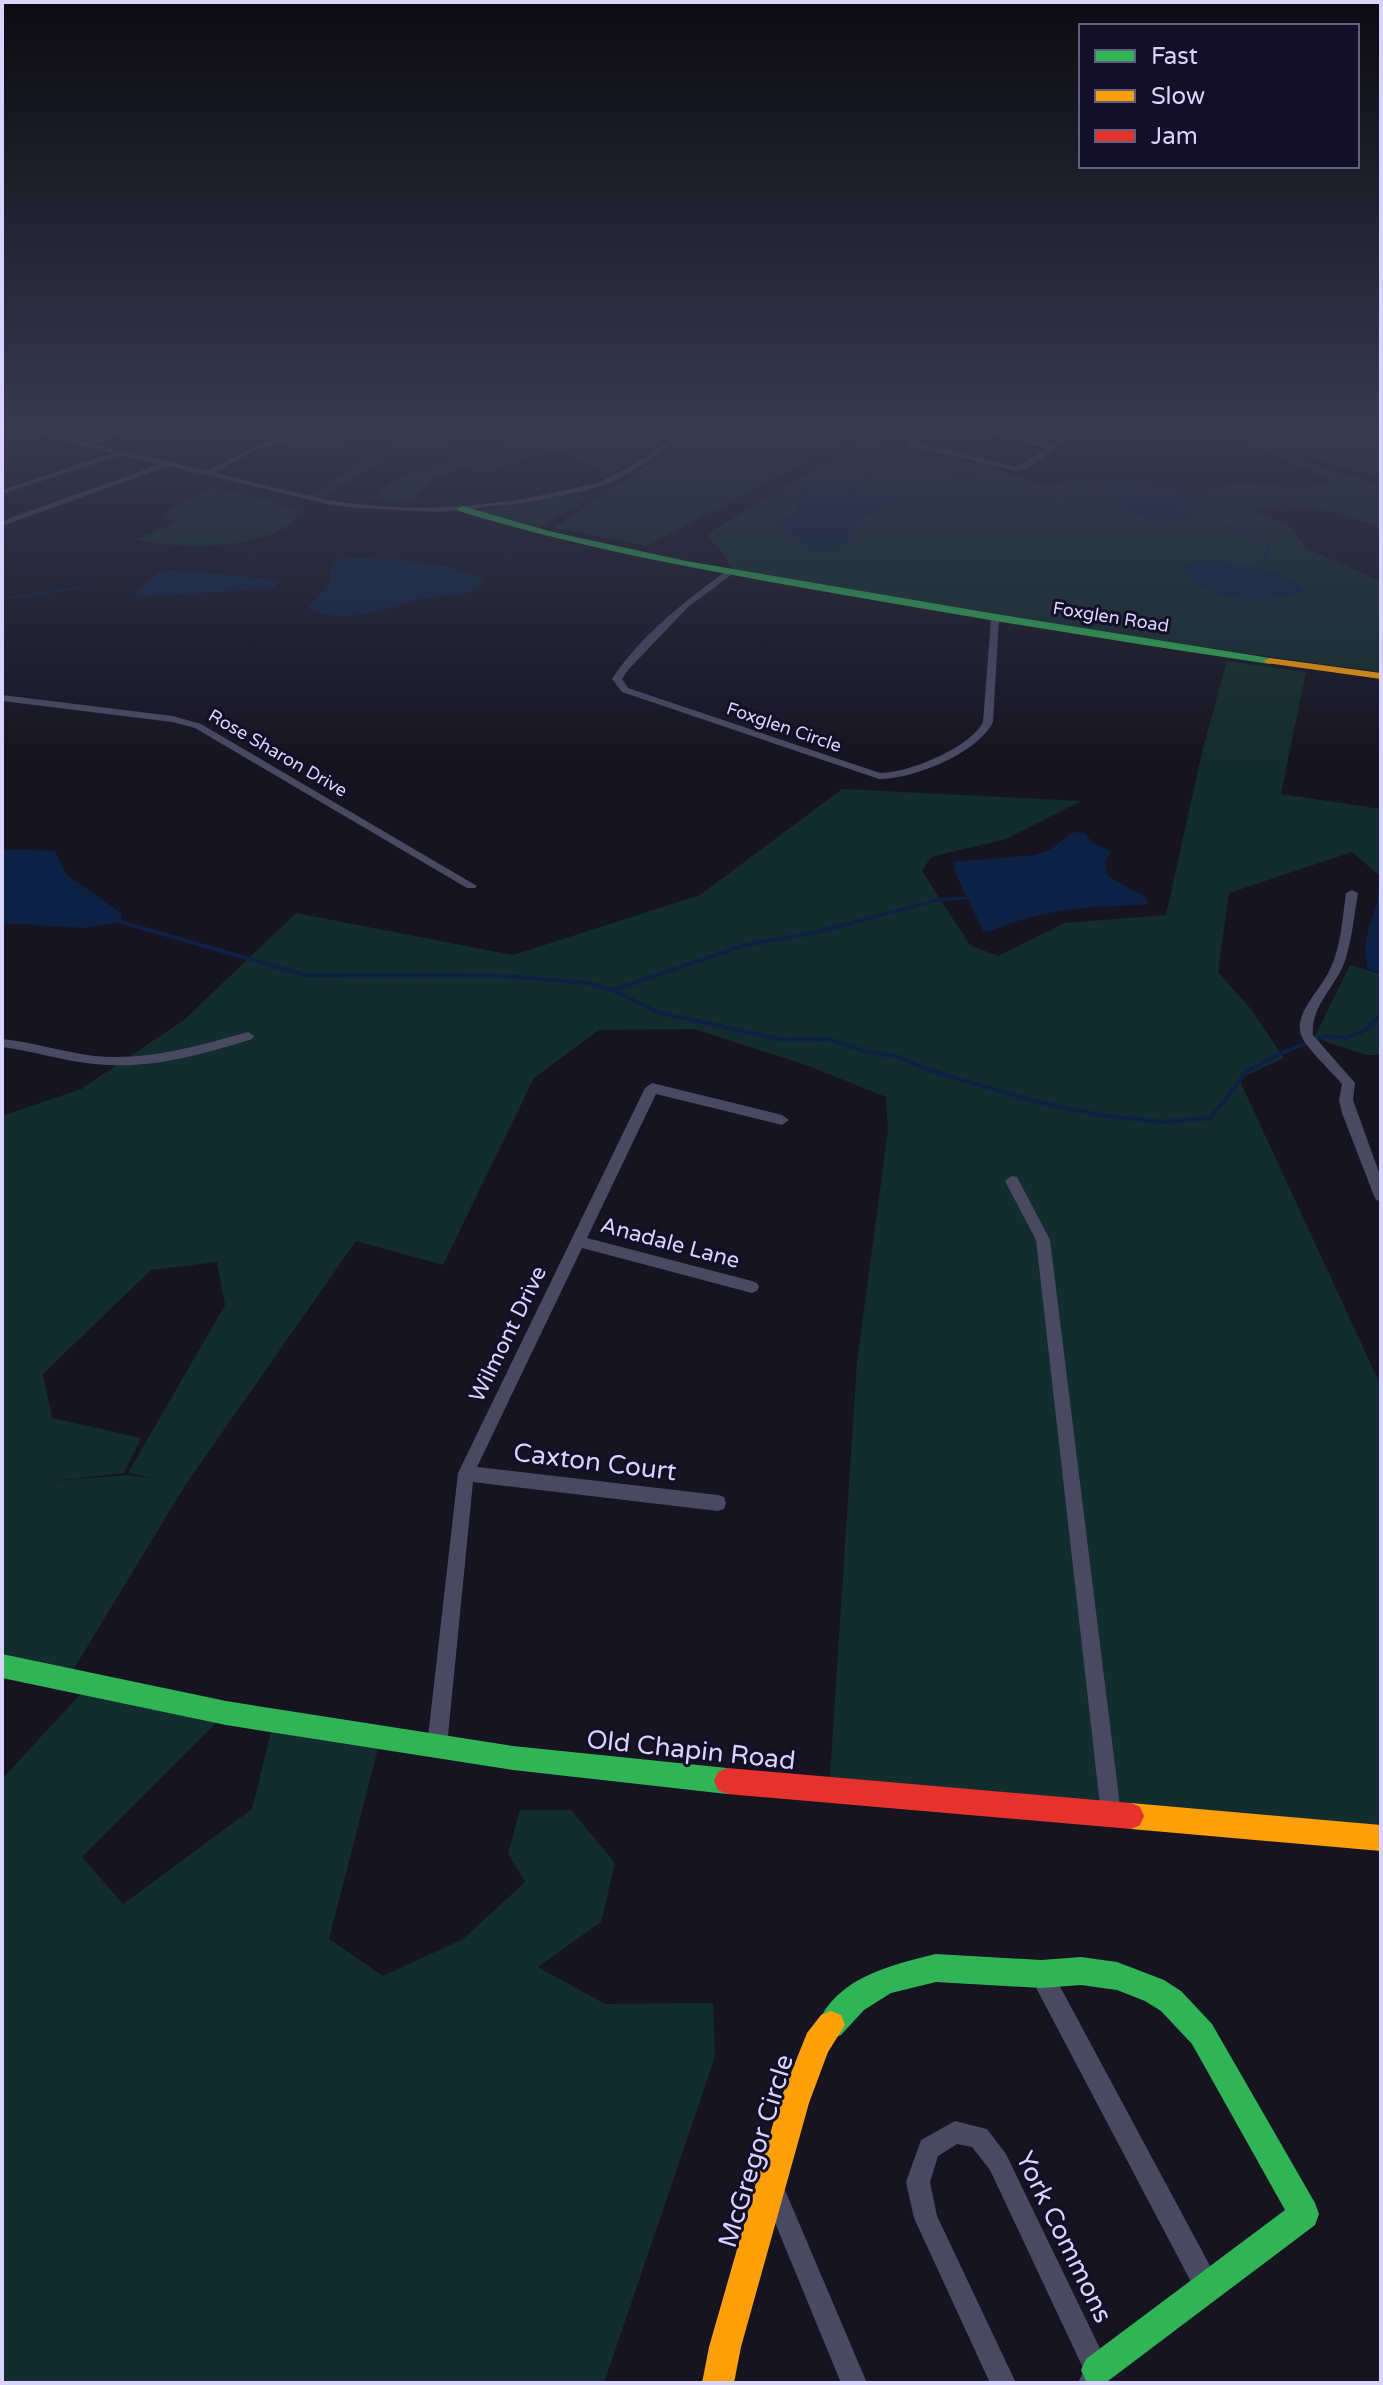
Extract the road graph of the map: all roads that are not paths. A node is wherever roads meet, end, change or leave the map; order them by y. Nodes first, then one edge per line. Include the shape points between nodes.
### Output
1 (571, 538) edge
2 (731, 572) junction
3 (995, 619) junction
4 (1381, 676) edge
5 (2, 698) edge
6 (471, 886) dead end
7 (1352, 893) dead end
8 (248, 1036) dead end
9 (2, 1043) edge
10 (782, 1120) dead end
11 (1012, 1181) dead end
12 (1381, 1196) edge
13 (577, 1241) junction
14 (752, 1287) dead end
15 (466, 1473) junction
16 (718, 1503) dead end
17 (2, 1666) edge
18 (437, 1746) junction
19 (1111, 1814) junction
20 (1381, 1838) edge
21 (1041, 1974) junction
22 (771, 2184) junction
23 (1207, 2287) junction
24 (1094, 2376) edge
25 (718, 2383) edge
26 (854, 2383) edge
27 (1003, 2383) edge

1 - 2 street, Foxglen Road
2 - 3 street, Foxglen Road
2 - 3 street, Foxglen Circle via 685,605 624,668 618,685 879,776 913,773 984,730
3 - 4 street, Foxglen Road
5 - 6 street, Rose Sharon Drive via 198,726
7 - 12 street via 1339,962 1307,1019 1311,1042 1349,1083 1349,1113
8 - 9 street via 203,1050 136,1060 94,1060
10 - 13 street, Wilmont Drive via 652,1088
11 - 19 street via 1043,1240
13 - 14 street, Anadale Lane
13 - 15 street, Wilmont Drive
15 - 16 street, Caxton Court
15 - 18 street, Wilmont Drive
17 - 18 street, Old Chapin Road via 226,1713
18 - 19 street, Old Chapin Road via 652,1774
19 - 20 street, Old Chapin Road
21 - 22 street, McGregor Circle via 918,1970 885,1980 854,2000 828,2027 808,2062
21 - 23 street
21 - 23 street, McGregor Circle via 1081,1971 1117,1976 1171,2001 1202,2034 1304,2214
22 - 25 street, McGregor Circle
22 - 26 street
23 - 24 street
24 - 27 street, York Commons via 998,2162 979,2137 955,2132 929,2148 918,2182 926,2218

